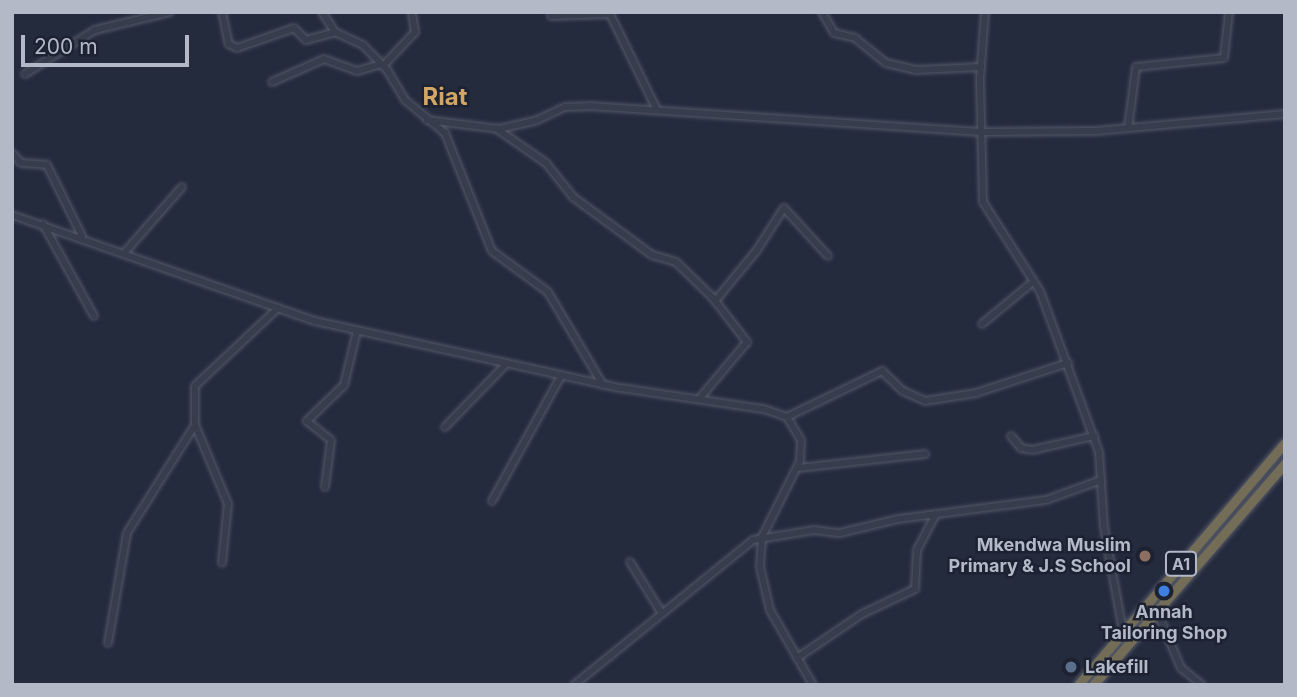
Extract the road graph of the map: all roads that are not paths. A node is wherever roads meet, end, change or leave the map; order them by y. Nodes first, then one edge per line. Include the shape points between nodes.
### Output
1 (170, 12) edge
2 (222, 12) edge
3 (322, 12) edge
4 (412, 12) edge
5 (822, 12) edge
6 (985, 12) edge
7 (1229, 12) edge
8 (609, 13) edge
9 (551, 16) dead end
10 (335, 32) junction
11 (382, 65) junction
12 (981, 67) junction
13 (25, 74) dead end
14 (272, 82) dead end
15 (656, 108) junction
16 (1285, 114) edge
17 (427, 120) junction
18 (1128, 128) junction
19 (497, 129) junction
20 (980, 132) junction
21 (12, 153) edge
22 (182, 187) dead end
23 (12, 215) edge
24 (43, 224) junction
25 (82, 236) junction
26 (126, 251) junction
27 (828, 256) dead end
28 (1034, 281) junction
29 (715, 301) junction
30 (278, 308) junction
31 (94, 316) dead end
32 (982, 324) dead end
33 (357, 331) junction
34 (1068, 363) junction
35 (506, 364) junction
36 (561, 376) junction
37 (603, 384) junction
38 (701, 398) junction
39 (787, 417) junction
40 (195, 425) junction
41 (445, 427) dead end
42 (1011, 436) dead end
43 (1094, 436) junction
44 (1285, 443) edge
45 (925, 454) dead end
46 (1285, 463) edge
47 (799, 468) junction
48 (1101, 480) junction
49 (326, 487) dead end
50 (492, 501) dead end
51 (936, 514) junction
52 (762, 537) junction
53 (630, 562) dead end
54 (222, 563) dead end
55 (1157, 611) junction
56 (661, 612) junction
57 (1122, 632) junction
58 (108, 643) dead end
59 (797, 659) junction
60 (1199, 684) edge
61 (574, 685) edge
62 (813, 685) edge
63 (1078, 685) edge
64 (1093, 685) edge

1 - 13 street via 95,30
2 - 10 street via 229,44 237,48 294,28 306,40
3 - 10 street
4 - 11 street via 416,31
5 - 12 street via 834,33 855,38 886,63 916,70
6 - 12 street
7 - 18 street via 1224,58 1136,67
8 - 9 street
8 - 15 street
10 - 11 street via 359,42
11 - 14 street via 358,71 324,59
11 - 17 street via 405,100
12 - 20 street
15 - 19 street via 565,107 537,120
15 - 20 street via 854,127
16 - 18 street
17 - 19 street
17 - 37 street via 447,136 492,251 548,292
18 - 20 street
19 - 29 street via 546,163 573,197 652,255 676,262
20 - 28 street via 986,212
21 - 25 street via 21,163 47,165
22 - 26 street
23 - 24 street
24 - 25 street
24 - 31 street
25 - 26 street
26 - 30 street
27 - 29 street via 784,208
28 - 32 street
28 - 34 street
29 - 38 street via 747,344
30 - 33 street
30 - 40 street via 198,382 193,393
33 - 35 street
33 - 49 street via 344,385 307,421 331,440
34 - 39 street via 975,393 925,401 903,391 882,371
34 - 43 street
35 - 36 street
35 - 41 street
36 - 37 street
36 - 50 street
37 - 38 street
38 - 39 street
39 - 47 street via 801,440
40 - 54 street via 228,504
40 - 58 street via 127,533
42 - 43 street via 1021,447 1032,450
43 - 48 street
44 - 57 highway, A1
45 - 47 street
46 - 55 highway, A1
47 - 52 street
48 - 51 street via 1046,500
48 - 57 street via 1105,539
51 - 52 street via 840,533 814,530
51 - 59 street via 917,551 915,589 862,614
52 - 56 street via 739,548
52 - 59 street via 760,567 765,595
53 - 56 street
55 - 60 street via 1181,668
55 - 64 highway, A1
56 - 61 street
57 - 63 highway, A1
59 - 62 street

